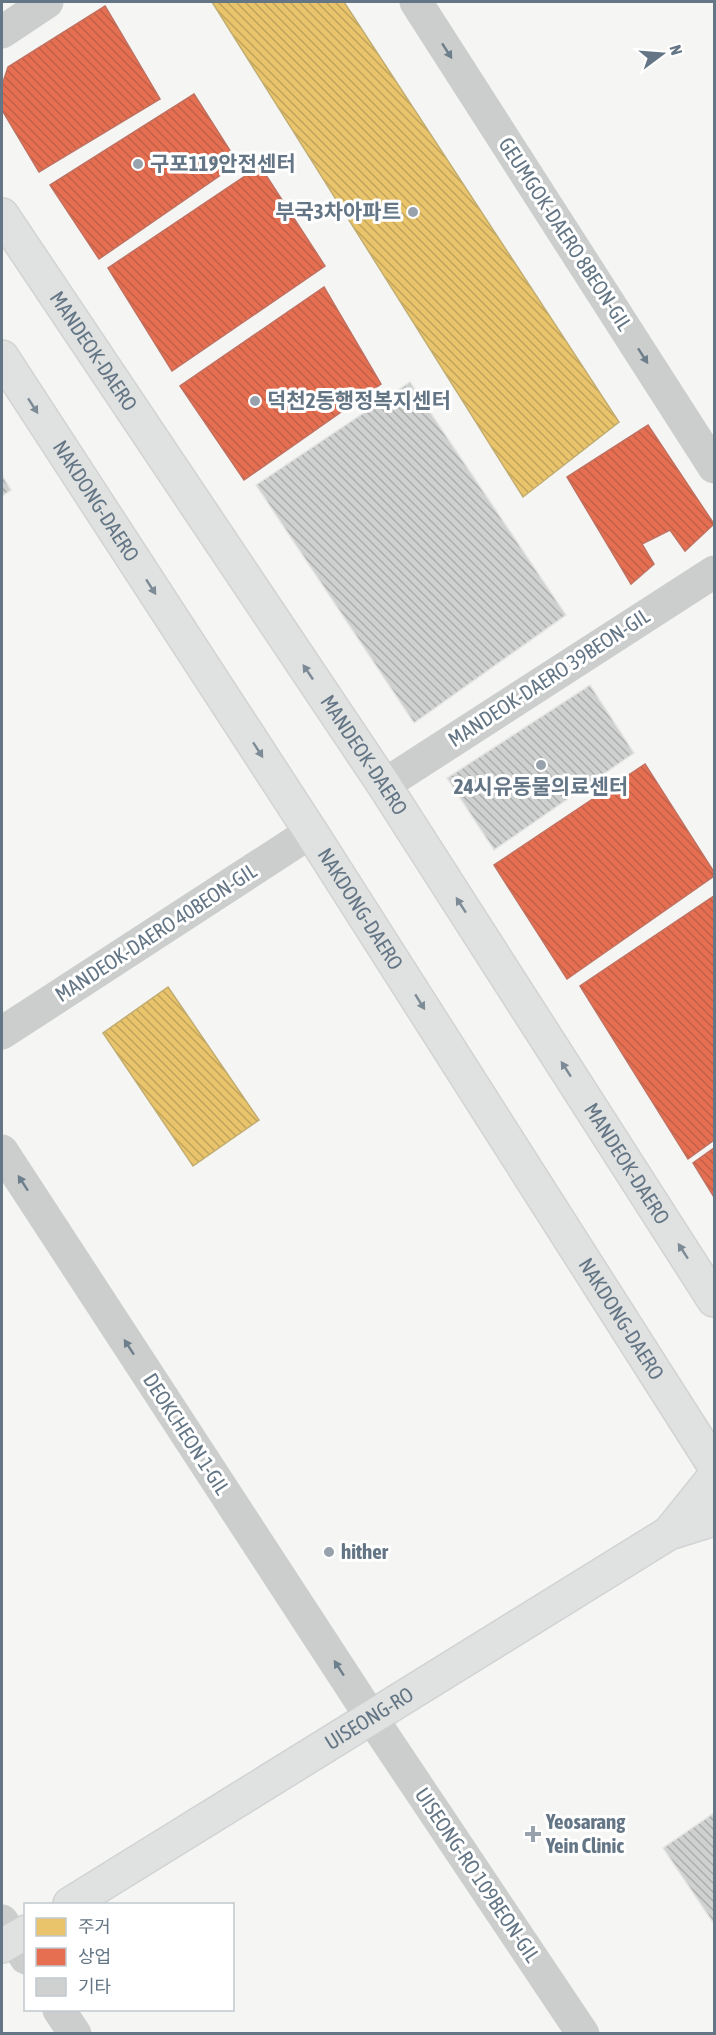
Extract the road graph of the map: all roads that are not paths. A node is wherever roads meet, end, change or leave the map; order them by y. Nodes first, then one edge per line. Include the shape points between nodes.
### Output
1 (47, 2) edge
2 (416, 2) edge
3 (2, 32) edge
4 (2, 214) edge
5 (2, 357) edge
6 (714, 467) edge
7 (714, 572) edge
8 (384, 785) junction
9 (311, 832) junction
10 (2, 1033) edge
11 (2, 1151) edge
12 (714, 1300) edge
13 (714, 1465) edge
14 (714, 1477) edge
15 (714, 1519) edge
16 (669, 1533) junction
17 (371, 1717) junction
18 (73, 1903) edge
19 (60, 2011) edge
20 (75, 2034) edge
21 (583, 2034) edge

1 - 3 street
2 -> 6 street, GEUMGOK-DAERO 8BEON-GIL
8 -> 4 main road, MANDEOK-DAERO
5 -> 9 main road, NAKDONG-DAERO
7 - 8 street, MANDEOK-DAERO 39BEON-GIL
12 -> 8 main road, MANDEOK-DAERO
9 - 10 street, MANDEOK-DAERO 40BEON-GIL
9 -> 13 main road, NAKDONG-DAERO
17 -> 11 street, DEOKCHEON 1-GIL
14 - 16 main road, UISEONG-RO
15 - 16 main road, UISEONG-RO
16 - 17 main road, UISEONG-RO
17 - 18 main road, UISEONG-RO
17 - 21 street, UISEONG-RO 109BEON-GIL
19 - 20 street

